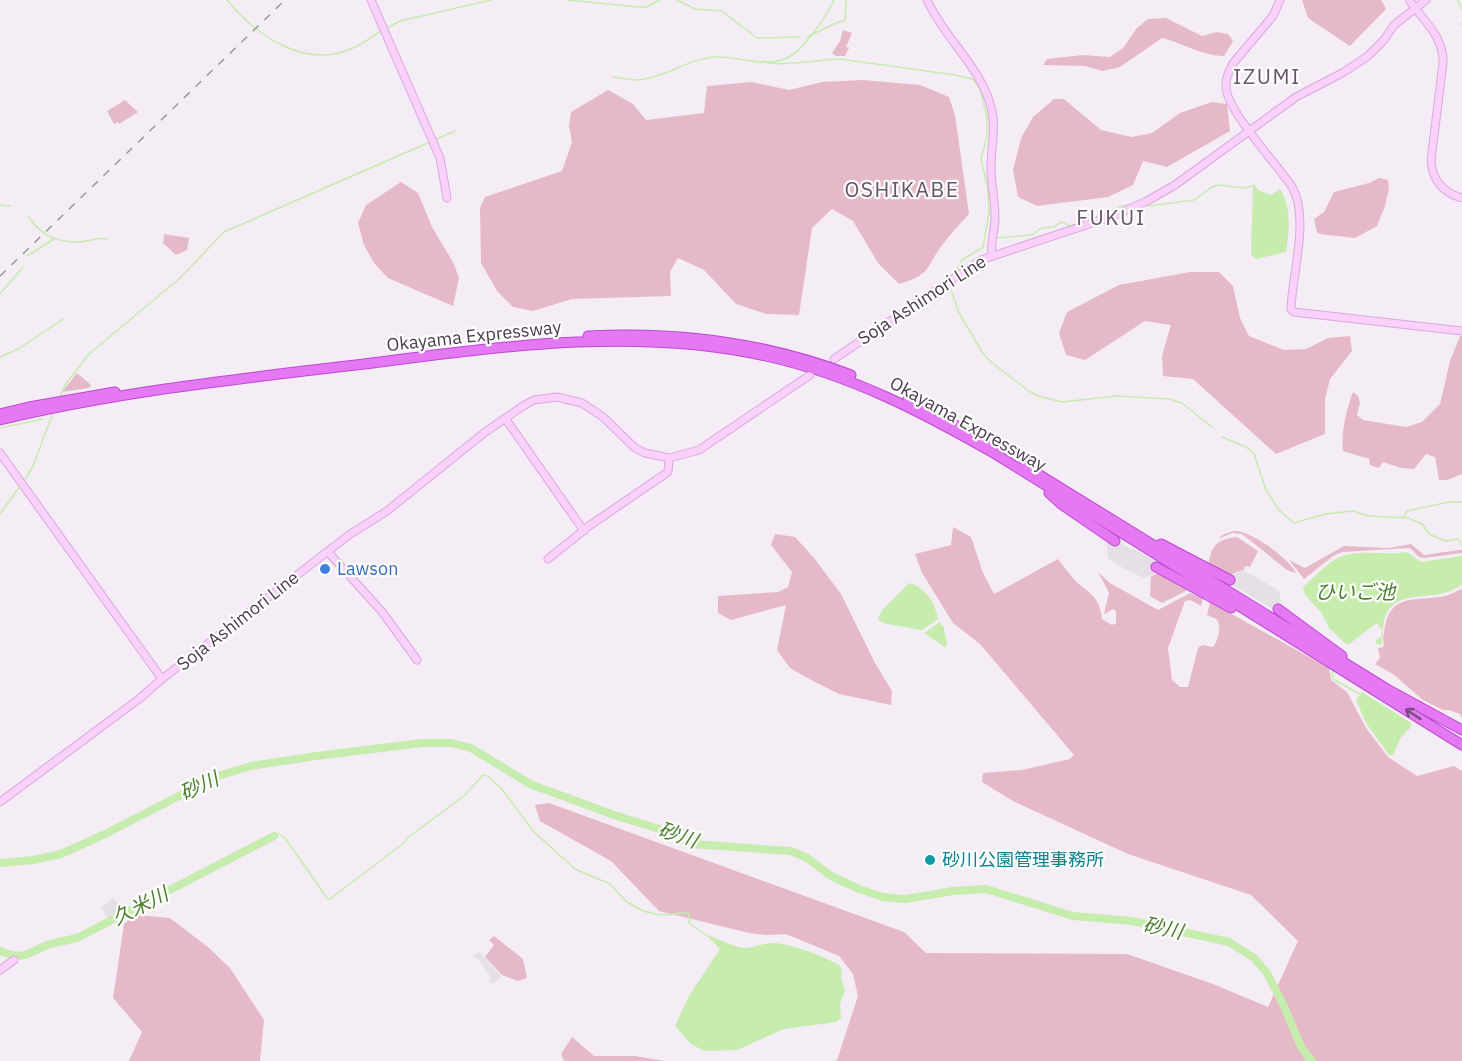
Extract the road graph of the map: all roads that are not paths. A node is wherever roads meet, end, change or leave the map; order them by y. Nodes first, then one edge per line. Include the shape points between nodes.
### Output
1 (371, 0) edge
2 (927, 0) edge
3 (1280, 0) edge
4 (1409, 0) edge
5 (1426, 0) edge
6 (1415, 9) junction
7 (1250, 131) junction
8 (447, 198) dead end
9 (1462, 198) edge
10 (992, 255) junction
11 (1462, 331) edge
12 (485, 347) junction
13 (834, 359) dead end
14 (810, 375) dead end
15 (0, 414) edge
16 (505, 418) junction
17 (0, 420) edge
18 (952, 426) junction
19 (0, 453) edge
20 (669, 458) junction
21 (1033, 478) junction
22 (1080, 500) junction
23 (584, 531) junction
24 (1115, 541) dead end
25 (328, 552) junction
26 (548, 559) dead end
27 (1156, 567) dead end
28 (1230, 580) dead end
29 (1278, 609) dead end
30 (1305, 647) junction
31 (417, 660) dead end
32 (1354, 669) junction
33 (162, 679) junction
34 (1462, 730) edge
35 (1462, 745) edge
36 (0, 802) edge
37 (14, 960) dead end
38 (0, 970) edge

1 - 8 street via 442,164
2 - 10 street, Soja Ashimori Line via 980,81 991,107 995,216
3 - 7 street via 1273,16 1234,62 1226,79 1231,105
4 - 6 street
5 - 6 street
6 - 7 street via 1394,25 1368,56 1296,97
6 - 9 street via 1438,38 1443,57 1431,160 1433,174 1443,189
7 - 10 street via 1147,201 1097,222
7 - 11 street via 1296,198 1300,229 1291,309 1294,312
10 - 13 street, Soja Ashimori Line
12 - 15 highway, Okayama Expressway via 238,373 75,398
12 - 17 highway, Okayama Expressway via 226,381
12 - 18 highway, Okayama Expressway via 616,335 727,342 835,369
14 - 20 street, Soja Ashimori Line via 699,450
16 - 20 street, Soja Ashimori Line via 534,400 565,398 593,409 635,448
16 - 23 street
16 - 25 street, Soja Ashimori Line
18 - 21 highway, Okayama Expressway
18 - 22 highway, Okayama Expressway
19 - 33 street
20 - 23 street via 668,472
21 - 24 highway via 1061,504
21 - 30 highway, Okayama Expressway
22 - 28 highway
22 - 32 highway, Okayama Expressway
23 - 26 street
25 - 31 street via 383,613
25 - 33 street, Soja Ashimori Line
27 - 30 highway
29 - 32 highway via 1321,639
35 -> 30 highway, Okayama Expressway
32 - 34 highway, Okayama Expressway
33 - 36 street, Soja Ashimori Line
37 - 38 street

